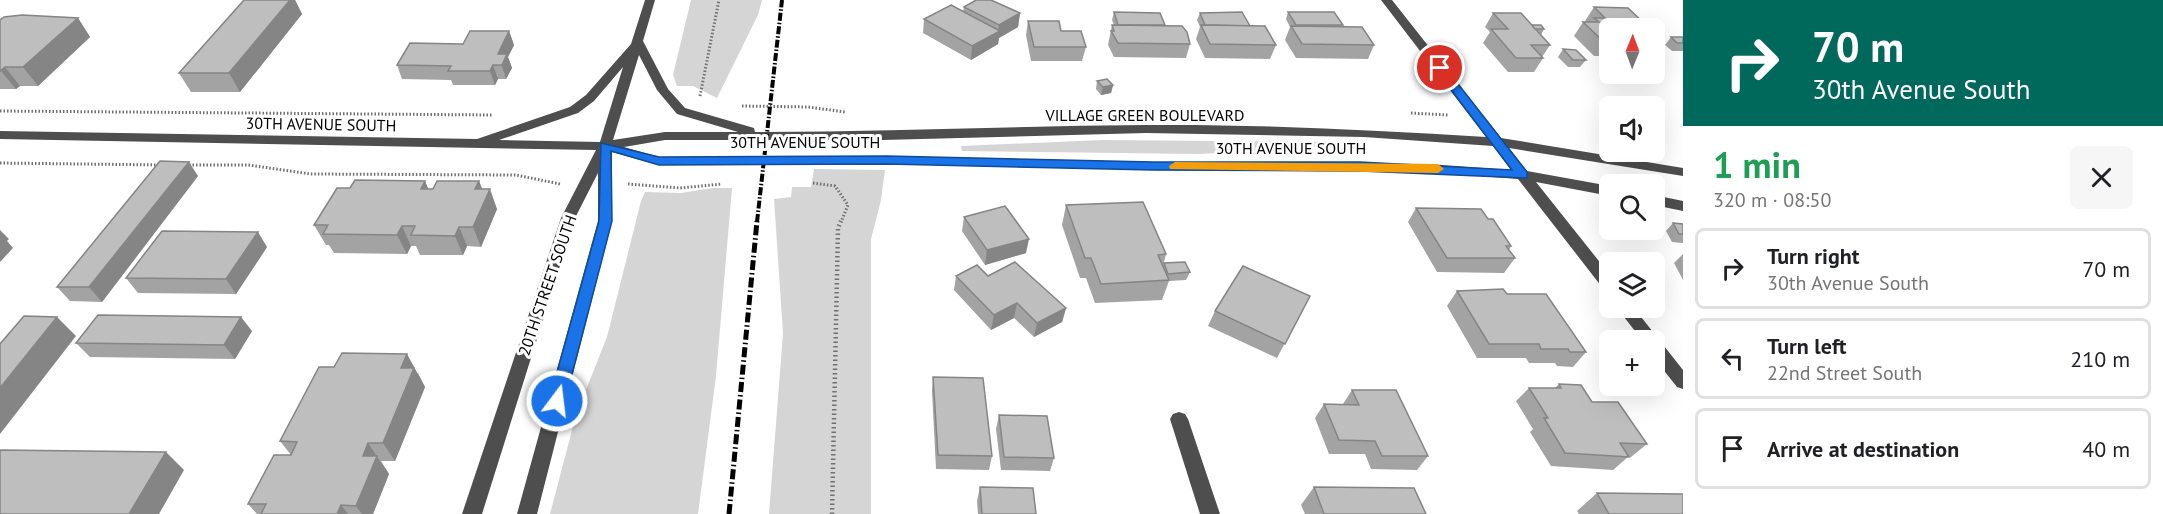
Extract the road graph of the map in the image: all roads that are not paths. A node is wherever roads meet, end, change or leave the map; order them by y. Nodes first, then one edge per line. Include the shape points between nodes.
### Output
1 (650, 0) edge
2 (1386, 0) edge
3 (638, 42) junction
4 (0, 135) edge
5 (766, 136) junction
6 (1497, 142) junction
7 (472, 144) junction
8 (605, 146) junction
9 (1683, 172) edge
10 (1522, 175) junction
11 (1599, 189) edge
12 (1665, 202) edge
13 (1683, 206) edge
14 (1599, 273) edge
15 (1633, 318) edge
16 (1643, 330) edge
17 (1665, 359) edge
18 (1683, 382) edge
19 (1179, 419) dead end
20 (472, 514) edge
21 (527, 514) edge
22 (1210, 514) edge

1 - 3 street
2 - 6 street
3 - 5 street via 663,90 681,111
3 - 7 street via 590,98 574,110
3 - 8 street
4 - 7 street, 30TH AVENUE SOUTH
5 - 6 street, VILLAGE GREEN BOULEVARD via 1146,129 1364,133
5 - 8 street, VILLAGE GREEN BOULEVARD via 665,136
6 - 9 street, VILLAGE GREEN BOULEVARD
6 - 10 street
7 - 8 street, 30TH AVENUE SOUTH
8 - 10 street, 30TH AVENUE SOUTH via 659,161 1372,167
8 - 20 street, 20TH STREET SOUTH via 568,218
8 - 21 street via 605,221
10 - 11 street, 30TH AVENUE SOUTH
10 - 14 street
12 - 13 street
15 - 16 street
17 - 18 street
19 - 22 street

